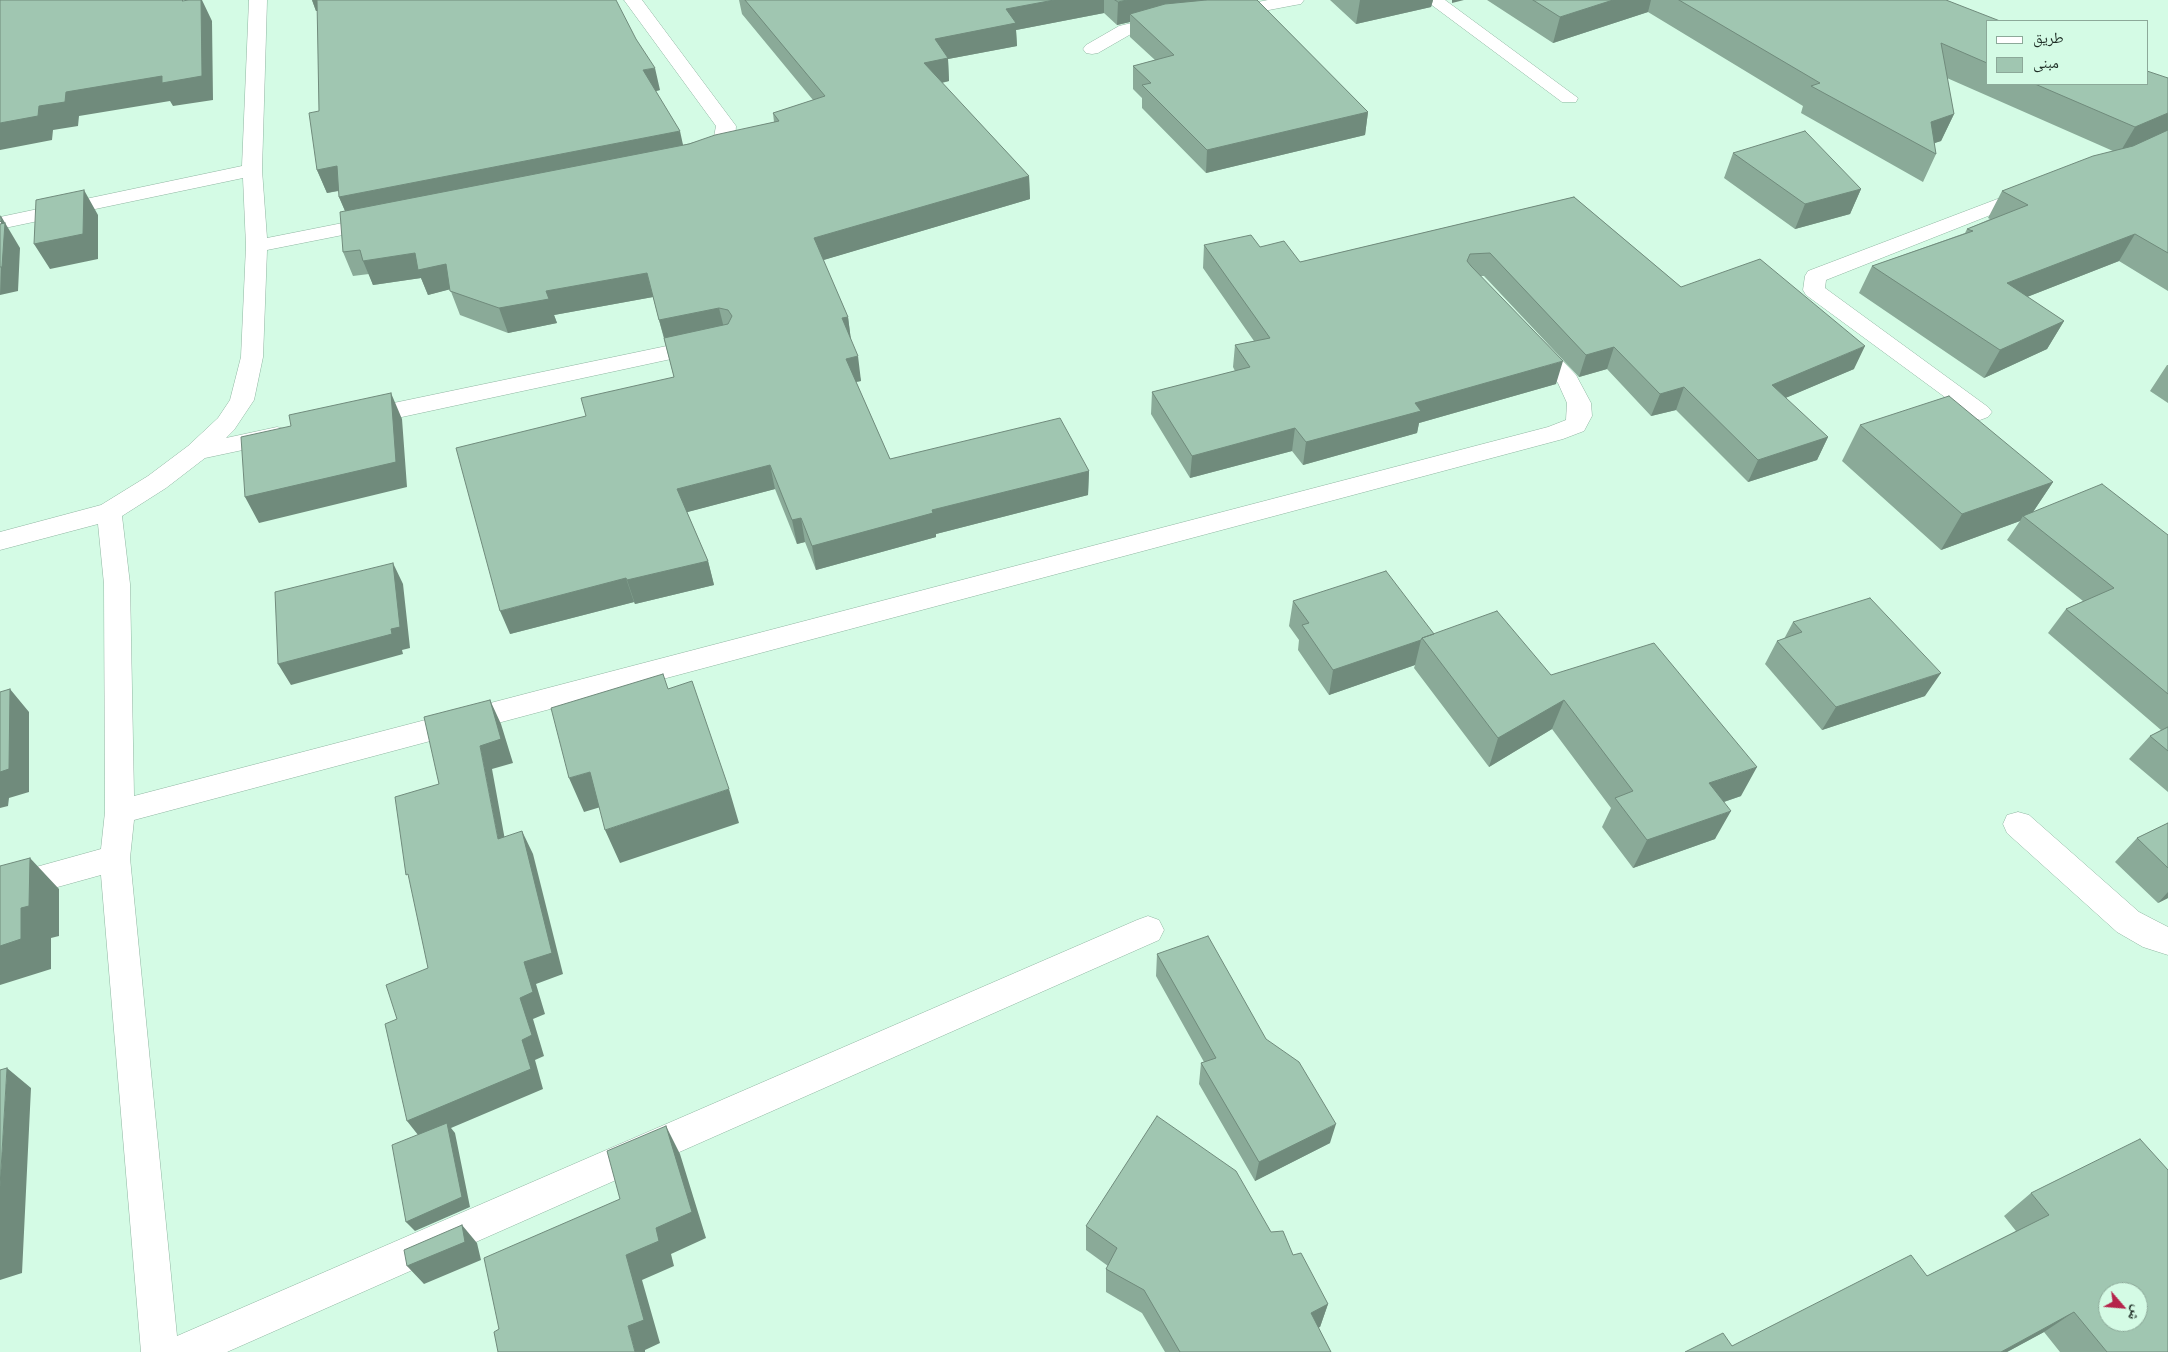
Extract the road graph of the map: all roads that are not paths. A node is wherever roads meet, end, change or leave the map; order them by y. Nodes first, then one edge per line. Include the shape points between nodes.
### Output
1 (258, 0) edge
2 (633, 0) edge
3 (1294, 0) edge
4 (1434, 0) edge
5 (1206, 15) edge
6 (1180, 18) edge
7 (1092, 49) dead end
8 (1570, 98) dead end
9 (686, 162) edge
10 (252, 170) junction
11 (2044, 187) edge
12 (394, 219) edge
13 (0, 223) edge
14 (257, 246) junction
15 (1515, 324) edge
16 (725, 341) edge
17 (1980, 412) dead end
18 (334, 423) edge
19 (295, 431) edge
20 (198, 452) junction
21 (110, 512) junction
22 (0, 541) edge
23 (120, 812) junction
24 (2018, 824) dead end
25 (115, 858) junction
26 (0, 890) edge
27 (1148, 930) dead end
28 (2168, 941) edge
29 (160, 1352) edge
30 (184, 1352) edge

1 - 10 street
2 - 9 street via 726,126 721,146 709,155
3 - 5 street via 1243,12
4 - 8 street
6 - 7 street via 1125,30
10 - 13 street
10 - 14 street
11 - 17 street via 1816,276 1814,290
12 - 14 street
14 - 20 street via 252,357 242,400 226,424
15 - 23 street via 1568,380 1579,402 1580,416 1576,424 1545,436
16 - 18 street
19 - 20 street
20 - 21 street
21 - 22 street
21 - 23 street via 117,584
23 - 25 street
24 - 28 street via 2128,922
25 - 26 street
25 - 29 street
27 - 30 street

